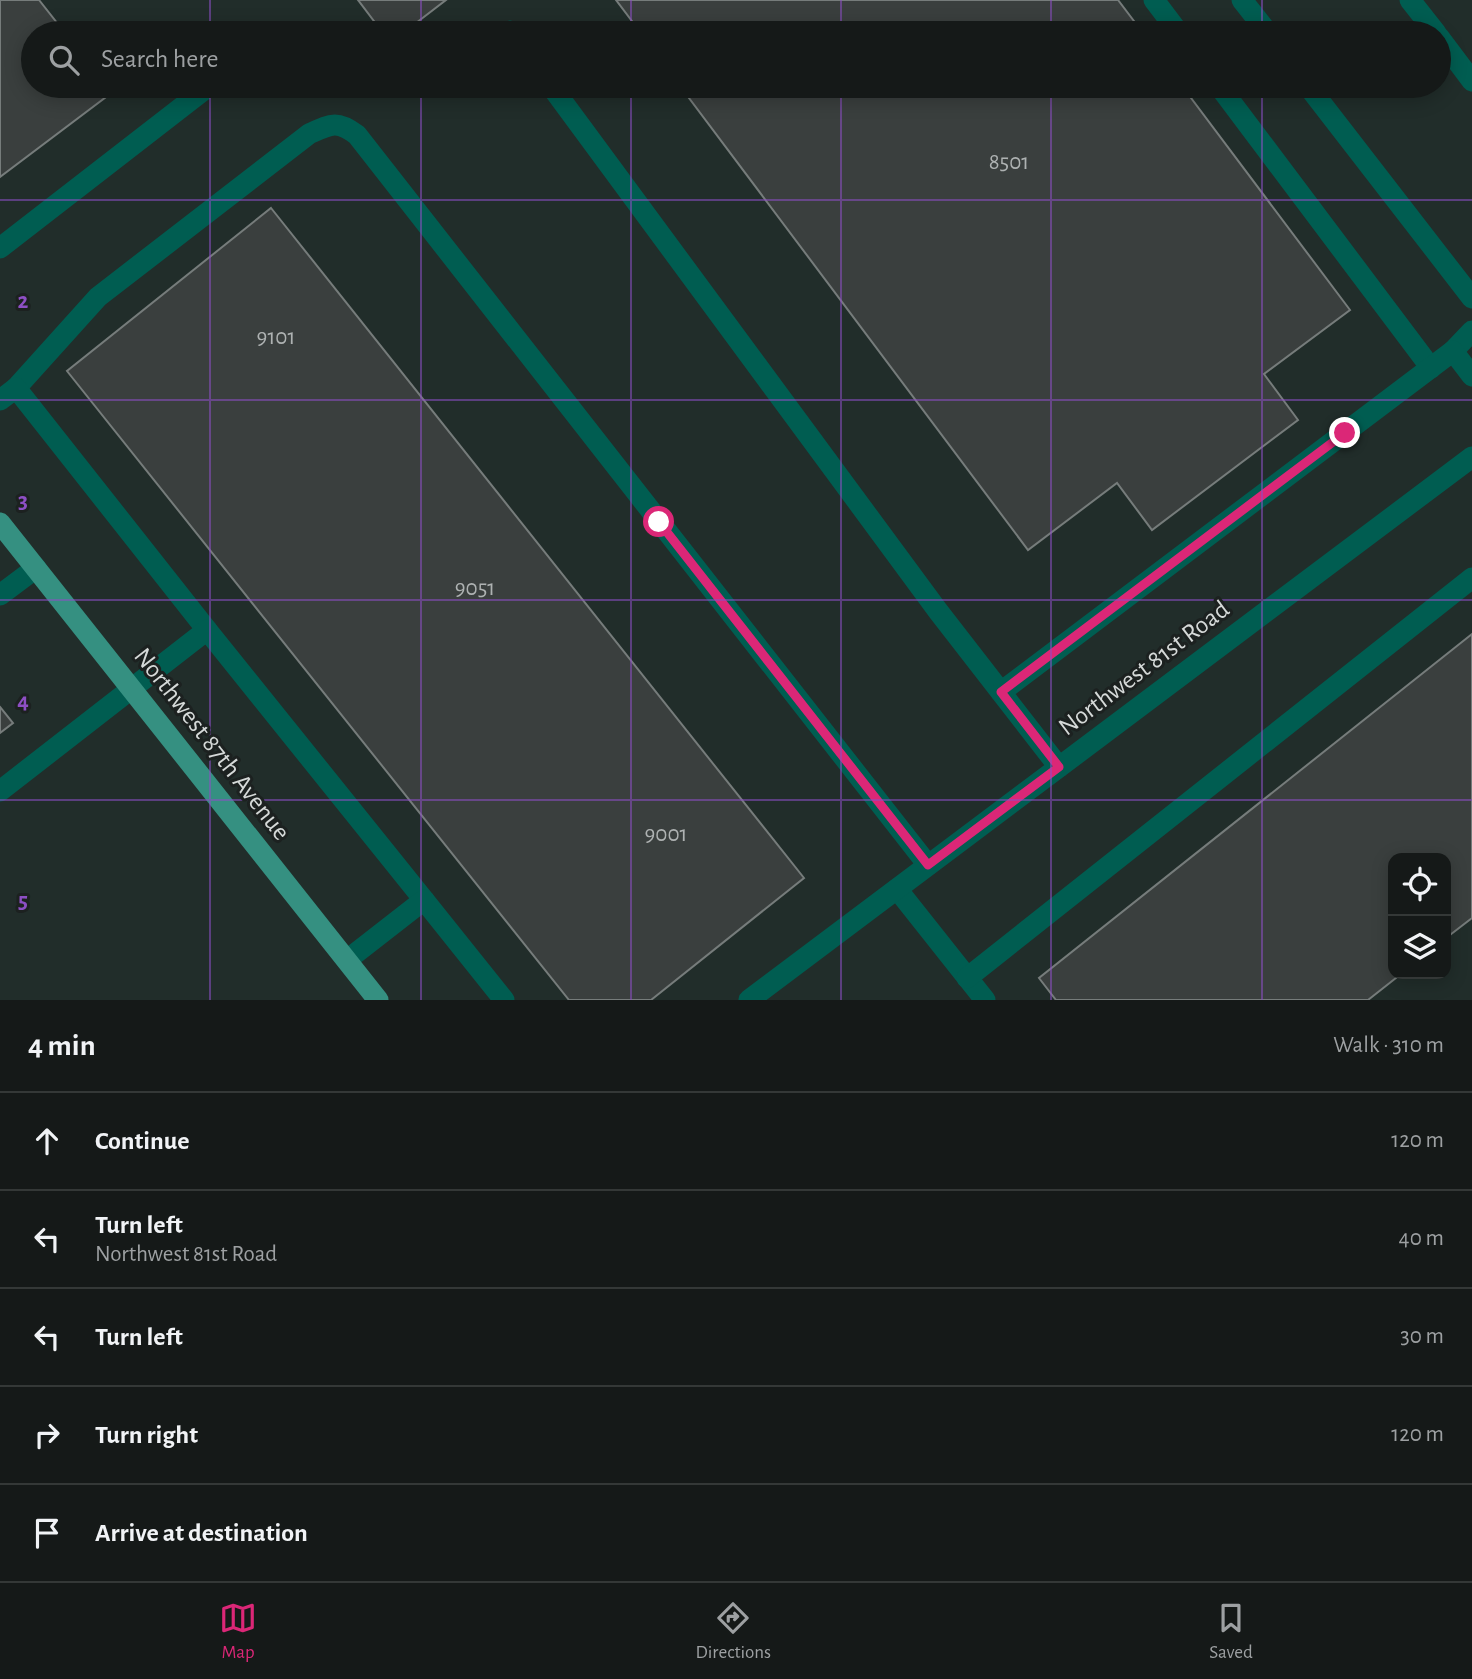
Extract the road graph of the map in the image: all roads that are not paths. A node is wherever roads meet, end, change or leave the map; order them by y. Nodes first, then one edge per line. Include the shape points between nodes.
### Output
1 (1154, 0) edge
2 (1242, 0) edge
3 (1410, 0) edge
4 (1170, 21) edge
5 (1259, 21) edge
6 (1426, 21) edge
7 (1451, 53) edge
8 (1472, 81) edge
9 (194, 98) edge
10 (560, 98) edge
11 (1228, 98) edge
12 (1317, 98) edge
13 (0, 248) edge
14 (1472, 298) edge
15 (1472, 331) edge
16 (1453, 351) junction
17 (1431, 368) junction
18 (1472, 376) edge
19 (8, 394) edge
20 (1472, 457) edge
21 (0, 523) edge
22 (36, 568) junction
23 (1472, 578) edge
24 (0, 595) edge
25 (206, 630) junction
26 (133, 689) junction
27 (1001, 692) junction
28 (1059, 767) junction
29 (0, 791) edge
30 (928, 865) junction
31 (897, 889) junction
32 (424, 900) junction
33 (347, 960) junction
34 (967, 978) junction
35 (378, 1000) edge
36 (504, 1000) edge
37 (749, 1000) edge
38 (985, 1000) edge

1 - 4 street
2 - 5 street
3 - 6 street
7 - 8 street
9 - 13 street
10 - 27 street
11 - 17 street
12 - 14 street
15 - 16 street
16 - 17 street
16 - 18 street
17 - 27 street
19 - 25 street
19 - 30 street via 98,297 309,134 327,125 343,125 357,135
20 - 28 street, Northwest 81st Road
21 - 22 main road, Northwest 87th Avenue
22 - 24 street
22 - 26 main road, Northwest 87th Avenue
23 - 34 street
25 - 26 street
25 - 32 street
26 - 29 street
26 - 33 main road, Northwest 87th Avenue
27 - 28 street
28 - 30 street, Northwest 81st Road
30 - 31 street, Northwest 81st Road
31 - 34 street
31 - 37 street, Northwest 81st Road
32 - 33 street
32 - 36 street
33 - 35 main road, Northwest 87th Avenue
34 - 38 street

